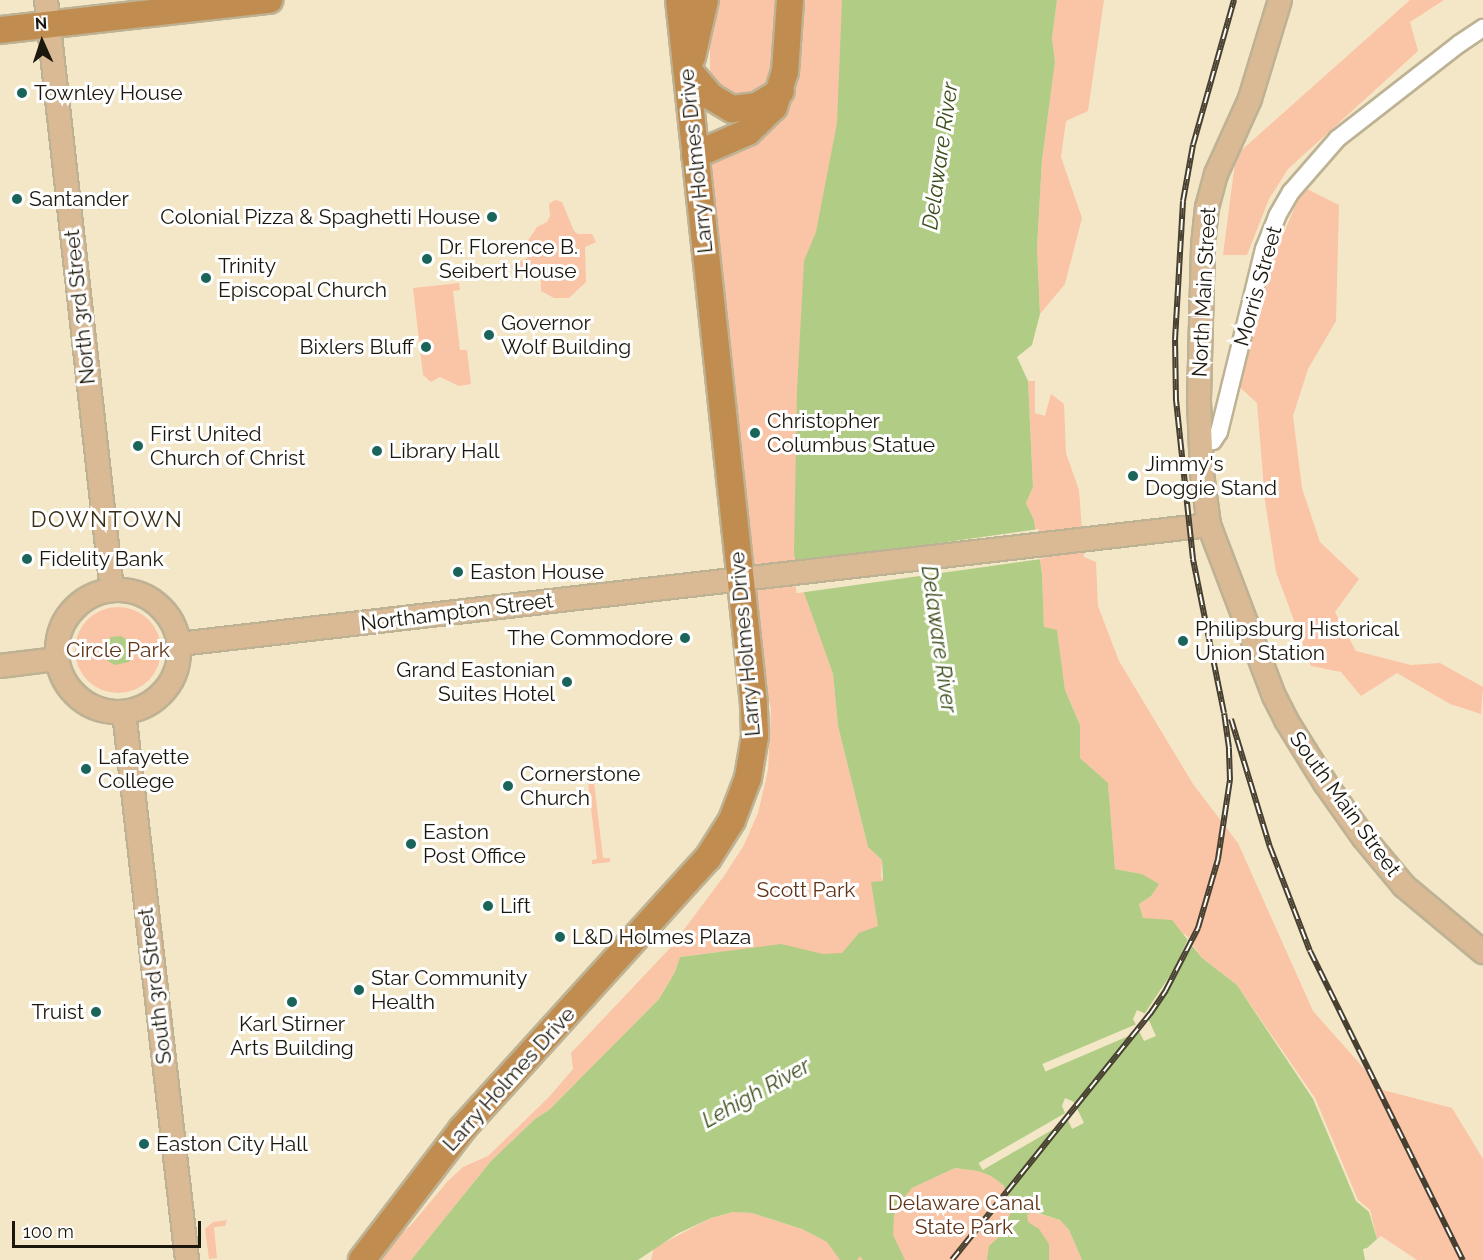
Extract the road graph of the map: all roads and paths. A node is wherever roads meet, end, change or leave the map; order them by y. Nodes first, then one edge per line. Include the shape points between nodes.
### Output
1 (269, 0) edge
2 (680, 0) edge
3 (705, 0) edge
4 (790, 0) edge
5 (1280, 0) edge
6 (47, 12) edge
7 (1483, 28) edge
8 (0, 30) edge
9 (686, 67) junction
10 (781, 91) junction
11 (695, 155) junction
12 (1201, 443) junction
13 (1209, 525) junction
14 (740, 578) junction
15 (112, 590) junction
16 (179, 644) junction
17 (56, 659) junction
18 (0, 666) edge
19 (124, 712) junction
20 (1483, 952) edge
21 (187, 1260) edge
22 (362, 1260) edge

1 - 6 highway
2 - 9 highway, Larry Holmes Drive
3 - 9 highway via 693,55
4 - 10 highway
5 - 12 main road, North Main Street via 1250,99 1216,174 1207,207 1199,368
6 - 8 highway
6 - 15 main road, North 3rd Street
7 - 12 street, Morris Street via 1336,139 1291,192 1264,249 1220,428 1213,441
9 - 10 highway via 710,96 732,109 757,106
9 - 11 highway, Larry Holmes Drive
10 - 11 highway via 774,107 756,127
11 - 14 highway, Larry Holmes Drive
12 - 13 main road, North Main Street
13 - 14 main road, Northampton Street
13 - 20 main road, South Main Street via 1274,696 1325,783 1404,885
14 - 16 main road, Northampton Street
14 - 22 highway, Larry Holmes Drive via 755,736 748,778 732,820 695,874 462,1129
15 - 16 main road via 138,593 159,605 175,628
15 - 17 main road via 95,593 70,612 56,642
16 - 19 main road via 176,669 167,688 146,706
17 - 18 main road
17 - 19 main road via 80,699 94,707
19 - 21 main road, South 3rd Street

